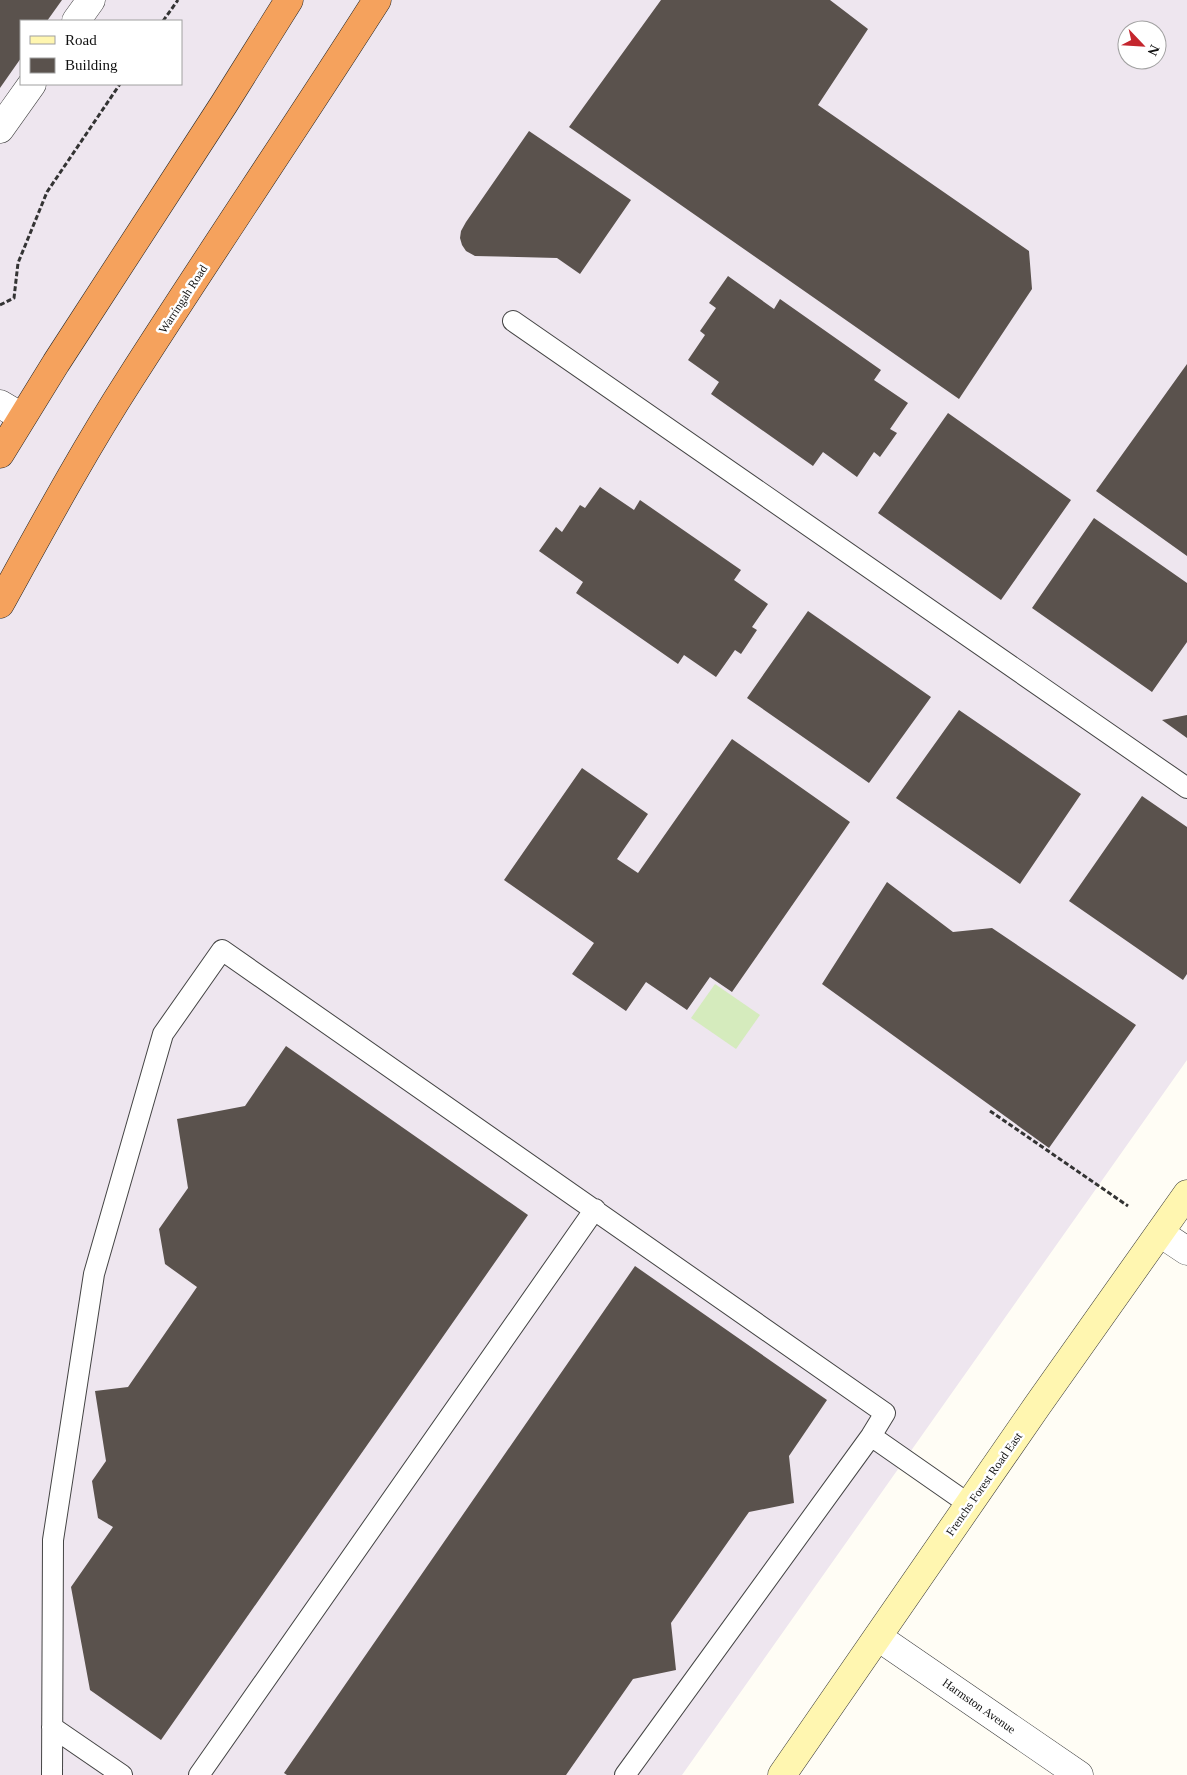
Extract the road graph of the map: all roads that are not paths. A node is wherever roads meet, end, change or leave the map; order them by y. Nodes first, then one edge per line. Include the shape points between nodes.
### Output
1 (91, 0) edge
2 (289, 0) edge
3 (377, 0) edge
4 (77, 20) edge
5 (31, 85) edge
6 (0, 129) edge
7 (513, 321) dead end
8 (11, 410) edge
9 (0, 454) edge
10 (0, 604) edge
11 (1187, 788) edge
12 (1187, 1194) edge
13 (595, 1209) junction
14 (1160, 1233) junction
15 (1187, 1251) edge
16 (871, 1436) junction
17 (970, 1505) junction
18 (878, 1636) junction
19 (52, 1727) junction
20 (52, 1775) edge
21 (122, 1775) edge
22 (199, 1775) edge
23 (625, 1775) edge
24 (782, 1775) edge
25 (1079, 1775) edge

1 - 4 street
2 - 8 highway via 224,104
3 - 10 highway, Warringah Road via 129,380
5 - 6 street
7 - 11 lane
8 - 9 highway
12 - 14 main road, Frenchs Forest Road East
13 - 16 lane via 885,1413
13 - 19 lane via 222,950 163,1034 94,1274 53,1540
13 - 22 lane
14 - 15 street
14 - 17 main road, Frenchs Forest Road East
16 - 17 lane
16 - 23 lane
17 - 18 main road, Frenchs Forest Road East
18 - 24 main road, Frenchs Forest Road East
18 - 25 street, Harmston Avenue
19 - 20 lane
19 - 21 lane

